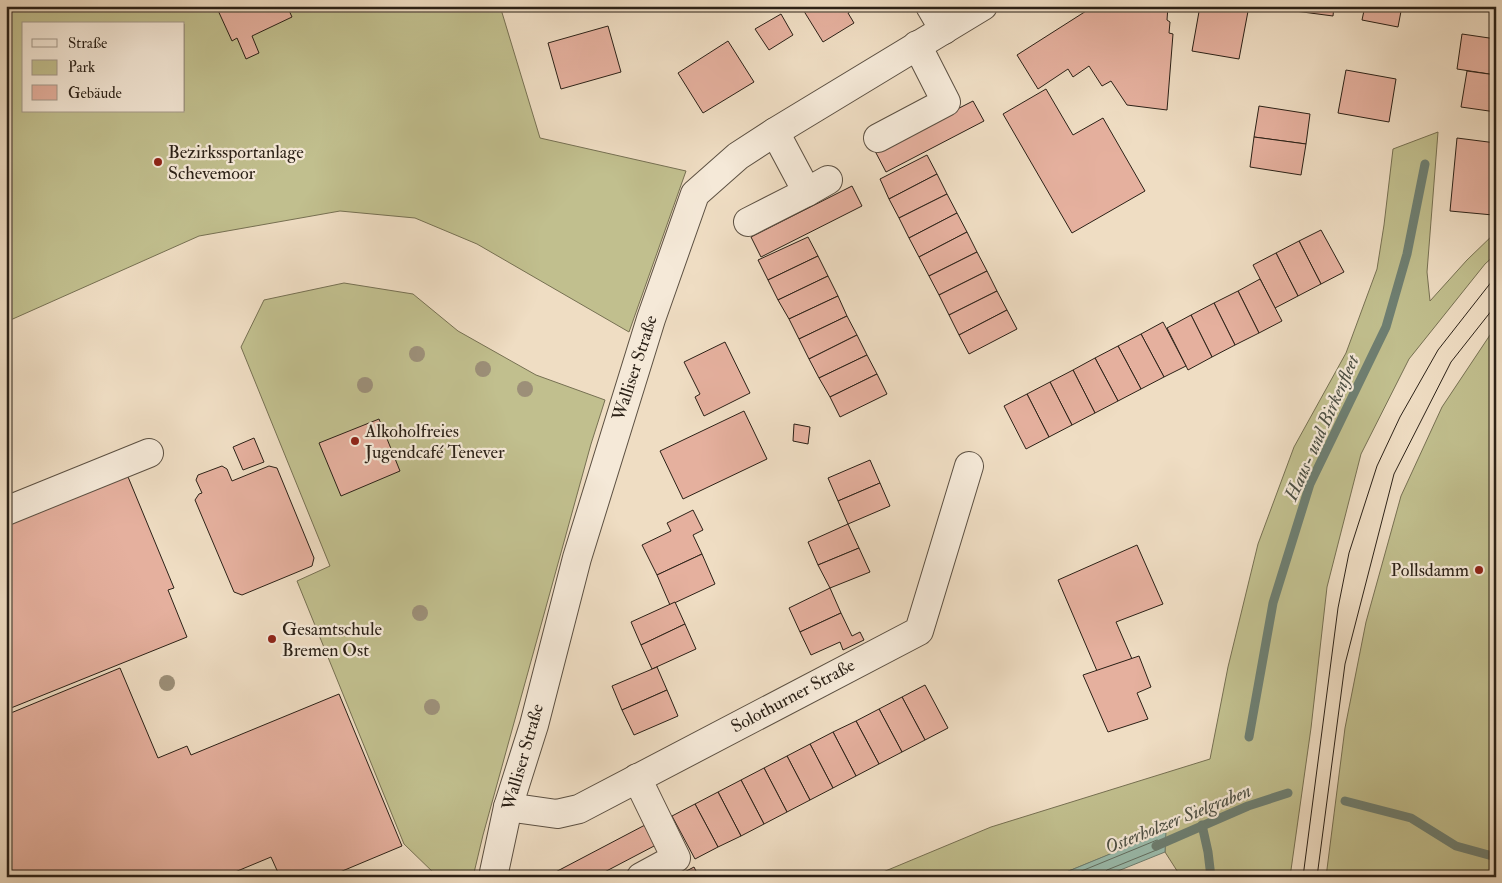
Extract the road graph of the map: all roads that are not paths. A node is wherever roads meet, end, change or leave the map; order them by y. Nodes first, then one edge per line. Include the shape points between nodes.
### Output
1 (930, 6) edge
2 (983, 6) edge
3 (944, 30) junction
4 (917, 45) junction
5 (775, 132) junction
6 (878, 138) dead end
7 (748, 222) dead end
8 (148, 453) dead end
9 (969, 466) dead end
10 (6, 511) edge
11 (637, 778) junction
12 (508, 807) junction
13 (493, 877) edge
14 (641, 877) edge

1 - 3 street
2 - 3 street, Walliser Straße
3 - 4 street, Walliser Straße
4 - 5 street, Walliser Straße
4 - 6 street via 955,98
5 - 7 street via 817,186
5 - 12 street, Walliser Straße via 738,156 695,194 629,386
8 - 10 street
9 - 11 street, Solothurner Straße via 919,631
11 - 12 street, Solothurner Straße via 579,809 557,814
11 - 14 street via 676,858
12 - 13 street, Walliser Straße

